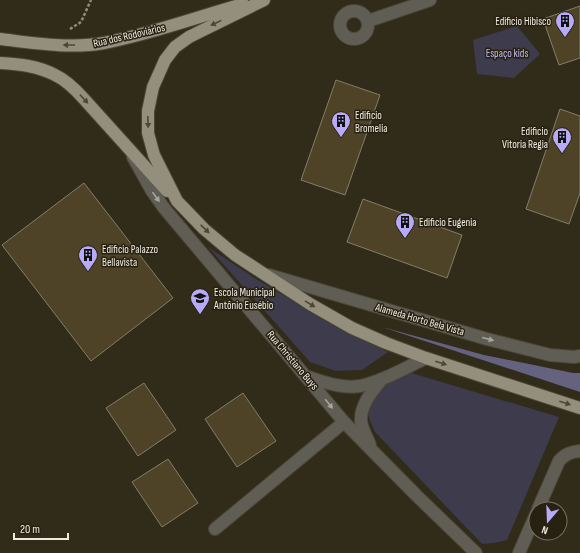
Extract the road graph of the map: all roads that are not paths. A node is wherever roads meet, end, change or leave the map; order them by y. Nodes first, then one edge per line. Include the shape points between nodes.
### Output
1 (256, 0) edge
2 (264, 0) edge
3 (430, 0) edge
4 (368, 21) dead end
5 (0, 39) edge
6 (0, 63) edge
7 (130, 151) junction
8 (177, 202) junction
9 (262, 274) junction
10 (580, 356) edge
11 (426, 358) junction
12 (308, 377) junction
13 (383, 379) junction
14 (580, 408) edge
15 (344, 422) junction
16 (580, 451) edge
17 (374, 453) junction
18 (542, 501) edge
19 (215, 529) dead end
20 (528, 532) edge
21 (476, 553) edge
22 (519, 553) edge

1 -> 5 main road, Rua dos Rodoviários via 103,43 69,46
2 -> 8 main road via 189,37 175,47 165,60 153,87 148,111 148,133 154,155
3 - 4 street
6 -> 7 main road via 38,68 56,75 84,99
7 - 8 main road
7 -> 12 street, Rua Christiano Buys via 164,208
8 -> 9 main road via 204,229
9 -> 10 street, Alameda Horto Bela Vista via 487,339 550,354
9 -> 11 main road via 352,328
11 - 13 street
11 -> 14 main road
12 - 13 street via 339,385 359,386
12 -> 15 street, Rua Christiano Buys
13 - 17 street via 369,395 361,420
15 - 17 street, Rua Christiano Buys
15 - 19 street
16 - 18 street via 565,455 559,461
17 - 21 street, Rua Christiano Buys
20 - 22 street

